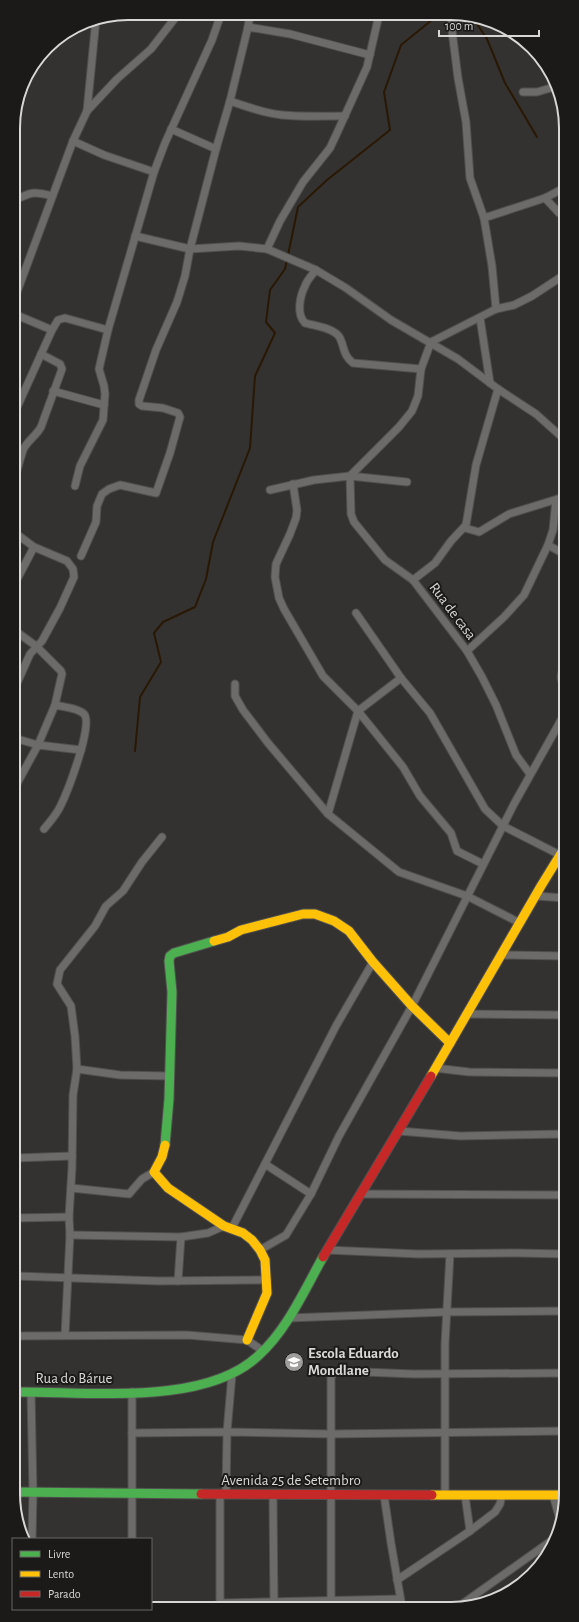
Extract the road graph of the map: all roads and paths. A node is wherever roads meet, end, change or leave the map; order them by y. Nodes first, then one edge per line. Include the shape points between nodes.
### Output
1 (174, 20) edge
2 (219, 20) edge
3 (249, 20) edge
4 (378, 20) edge
5 (451, 23) dead end
6 (95, 25) edge
7 (248, 26) junction
8 (370, 55) junction
9 (551, 88) edge
10 (523, 92) dead end
11 (230, 102) junction
12 (87, 111) junction
13 (345, 116) junction
14 (171, 129) junction
15 (73, 141) junction
16 (216, 149) junction
17 (154, 172) junction
18 (559, 191) edge
19 (52, 196) junction
20 (20, 198) edge
21 (545, 198) junction
22 (559, 214) edge
23 (484, 218) junction
24 (135, 236) junction
25 (190, 249) junction
26 (267, 249) junction
27 (316, 270) junction
28 (20, 277) edge
29 (559, 278) edge
30 (496, 309) junction
31 (20, 317) edge
32 (480, 318) junction
33 (52, 330) junction
34 (108, 330) junction
35 (431, 342) junction
36 (41, 354) junction
37 (421, 370) junction
38 (490, 383) junction
39 (498, 389) junction
40 (53, 391) junction
41 (20, 401) edge
42 (104, 405) junction
43 (559, 435) edge
44 (20, 460) edge
45 (350, 476) junction
46 (407, 482) dead end
47 (293, 484) junction
48 (75, 486) dead end
49 (270, 490) dead end
50 (559, 499) edge
51 (556, 500) junction
52 (465, 528) junction
53 (20, 536) edge
54 (548, 545) junction
55 (34, 547) junction
56 (559, 551) edge
57 (81, 556) dead end
58 (20, 574) edge
59 (413, 580) junction
60 (356, 613) dead end
61 (20, 634) edge
62 (36, 646) junction
63 (467, 651) junction
64 (20, 676) edge
65 (400, 678) junction
66 (236, 684) dead end
67 (55, 705) junction
68 (358, 711) junction
69 (559, 723) edge
70 (20, 740) edge
71 (38, 745) junction
72 (81, 750) junction
73 (530, 774) junction
74 (20, 778) edge
75 (328, 814) junction
76 (503, 826) junction
77 (44, 829) dead end
78 (162, 837) dead end
79 (559, 850) edge
80 (559, 856) edge
81 (483, 864) junction
82 (467, 896) junction
83 (536, 896) junction
84 (559, 898) edge
85 (520, 923) junction
86 (501, 956) junction
87 (559, 956) edge
88 (373, 962) junction
89 (412, 1006) junction
90 (466, 1014) junction
91 (559, 1015) edge
92 (450, 1043) junction
93 (435, 1068) junction
94 (77, 1069) junction
95 (559, 1073) edge
96 (169, 1076) junction
97 (399, 1131) junction
98 (559, 1134) edge
99 (72, 1156) junction
100 (20, 1158) edge
101 (265, 1164) junction
102 (154, 1172) junction
103 (71, 1188) junction
104 (311, 1194) junction
105 (360, 1194) junction
106 (559, 1195) edge
107 (69, 1216) junction
108 (20, 1218) edge
109 (228, 1227) junction
110 (70, 1235) junction
111 (181, 1237) junction
112 (260, 1250) junction
113 (327, 1250) junction
114 (450, 1254) junction
115 (559, 1254) edge
116 (20, 1276) edge
117 (68, 1278) junction
118 (267, 1280) junction
119 (178, 1281) junction
120 (559, 1311) edge
121 (446, 1312) junction
122 (289, 1318) junction
123 (65, 1335) junction
124 (20, 1336) edge
125 (247, 1340) junction
126 (263, 1351) junction
127 (559, 1373) edge
128 (232, 1374) junction
129 (445, 1374) junction
130 (20, 1392) edge
131 (30, 1392) junction
132 (132, 1392) junction
133 (559, 1431) edge
134 (227, 1432) junction
135 (444, 1432) junction
136 (132, 1433) junction
137 (331, 1434) junction
138 (20, 1492) edge
139 (33, 1492) junction
140 (133, 1493) junction
141 (223, 1494) junction
142 (273, 1495) junction
143 (331, 1495) junction
144 (384, 1495) junction
145 (445, 1495) junction
146 (465, 1495) junction
147 (502, 1495) junction
148 (553, 1495) junction
149 (559, 1495) edge
150 (558, 1511) edge
151 (470, 1531) junction
152 (32, 1538) edge
153 (132, 1538) edge
154 (547, 1544) edge
155 (397, 1580) junction
156 (467, 1601) edge
157 (220, 1602) edge
158 (274, 1602) edge
159 (331, 1602) edge
160 (401, 1602) edge

1 - 12 street via 151,49 117,79
2 - 14 street
3 - 7 street
4 - 8 street
5 - 23 street via 466,122 470,178
6 - 12 street
7 - 8 street
7 - 11 street
8 - 13 street
9 - 10 street via 537,92
11 - 13 street via 281,115
11 - 16 street
12 - 15 street
13 - 26 street via 330,148 303,182
14 - 16 street
14 - 17 street
15 - 17 street
15 - 19 street
16 - 25 street
17 - 24 street
18 - 21 street
19 - 20 street via 32,192
19 - 28 street
21 - 22 street
21 - 23 street
23 - 30 street
24 - 25 street
24 - 34 street
25 - 26 street via 239,246
25 - 57 street via 177,302 156,350 139,400 142,406 175,411 180,417 158,491 153,493 120,485 102,494 97,506 96,522
26 - 27 street
27 - 35 street via 391,320
27 - 37 street via 305,285 300,300 300,315 304,323 335,333 340,338 346,356 354,363
29 - 30 street via 514,305
30 - 32 street
31 - 33 street
32 - 35 street
32 - 38 street
33 - 34 street via 58,320 65,318
33 - 36 street
34 - 42 street via 99,370 104,386
35 - 37 street
35 - 38 street
36 - 40 street via 62,366
36 - 41 street
37 - 45 street via 418,396 412,411
38 - 39 street
39 - 43 street via 536,414
39 - 52 street via 476,465
40 - 42 street
40 - 44 street via 41,427 25,446
42 - 48 street via 102,425 80,466
45 - 46 street
45 - 47 street
45 - 59 street, Rua de casa via 350,508 354,522 385,560
47 - 49 street
47 - 68 street via 297,510 288,539 276,564 275,577 279,598 323,676
50 - 51 street
51 - 52 street via 509,514 482,530
51 - 54 street via 553,530
52 - 59 street via 451,541 433,566
53 - 55 street
54 - 56 street
54 - 63 street via 517,604
55 - 58 street
55 - 62 street via 67,561 73,569 74,577 42,641
59 - 63 street, Rua de casa
60 - 65 street
61 - 62 street
62 - 64 street
62 - 67 street via 61,671
63 - 73 street, Rua de casa via 496,705 516,755
65 - 68 street
65 - 76 street via 430,713 485,810
66 - 75 street via 236,696 243,710 307,792
67 - 71 street
67 - 72 street via 85,715 86,732
68 - 75 street
68 - 81 street via 403,767 420,796 451,833 457,851
69 - 73 street
70 - 71 street
71 - 72 street
71 - 74 street
72 - 77 street via 59,809
73 - 76 street
75 - 82 street via 399,872
76 - 79 street
76 - 81 street
78 - 94 street via 123,890 106,906 95,926 60,970 57,984 71,1006
80 - 83 street, Rua do Bárue
81 - 82 street
82 - 85 street
82 - 89 street
83 - 84 street
83 - 85 street, Rua do Bárue
85 - 86 street, Rua do Bárue
86 - 87 street
86 - 90 street, Rua do Bárue
88 - 89 street
88 - 96 street via 344,927 334,921 309,914 251,927 228,937 174,953 169,961 172,992
88 - 101 street via 336,1026
89 - 92 street
89 - 104 street via 339,1136
90 - 91 street
90 - 92 street, Rua do Bárue
92 - 93 street, Rua do Bárue
93 - 95 street via 469,1072
93 - 97 street, Rua do Bárue
94 - 96 street via 120,1075
94 - 99 street via 73,1095
96 - 102 street via 166,1140 162,1157
97 - 98 street via 460,1136
97 - 105 street, Rua do Bárue
99 - 100 street
99 - 103 street
101 - 104 street
101 - 109 street
102 - 103 street via 142,1179 129,1194
102 - 109 street via 168,1188
103 - 107 street
104 - 112 street via 286,1235
105 - 106 street
105 - 113 street, Rua do Bárue
107 - 108 street
107 - 110 street
109 - 111 street
109 - 112 street via 252,1240
110 - 111 street
110 - 117 street
111 - 119 street
112 - 118 street via 265,1260
113 - 114 street
113 - 122 street, Rua do Bárue
114 - 115 street
114 - 121 street
116 - 117 street
117 - 119 street
117 - 123 street
118 - 119 street
118 - 125 street via 267,1293
120 - 121 street
121 - 122 street
121 - 129 street
122 - 126 street, Rua do Bárue
123 - 124 street
123 - 125 street via 187,1335
125 - 126 street
126 - 128 street, Rua do Bárue
127 - 129 street
128 - 132 street, Rua do Bárue via 200,1384
128 - 134 street
129 - 135 street
129 - 137 street via 338,1371 333,1373
130 - 131 street, Rua do Bárue
131 - 132 street, Rua do Bárue
131 - 139 street
132 - 136 street
133 - 135 street
134 - 136 street
134 - 137 street
134 - 141 street
135 - 137 street
135 - 145 street
136 - 140 street
137 - 143 street
138 - 139 street, Avenida 25 de Setembro
139 - 140 street, Avenida 25 de Setembro
139 - 152 street
140 - 141 street, Avenida 25 de Setembro
140 - 153 street
141 - 142 street, Avenida 25 de Setembro
141 - 157 street
142 - 143 street, Avenida 25 de Setembro
142 - 158 street
143 - 144 street, Avenida 25 de Setembro
143 - 159 street
144 - 145 street, Avenida 25 de Setembro
144 - 155 street
145 - 146 street, Avenida 25 de Setembro
146 - 147 street, Avenida 25 de Setembro
146 - 151 street
147 - 148 street, Avenida 25 de Setembro
147 - 151 street via 495,1512
148 - 149 street, Avenida 25 de Setembro
148 - 150 street
151 - 155 street
154 - 156 street
155 - 160 street

